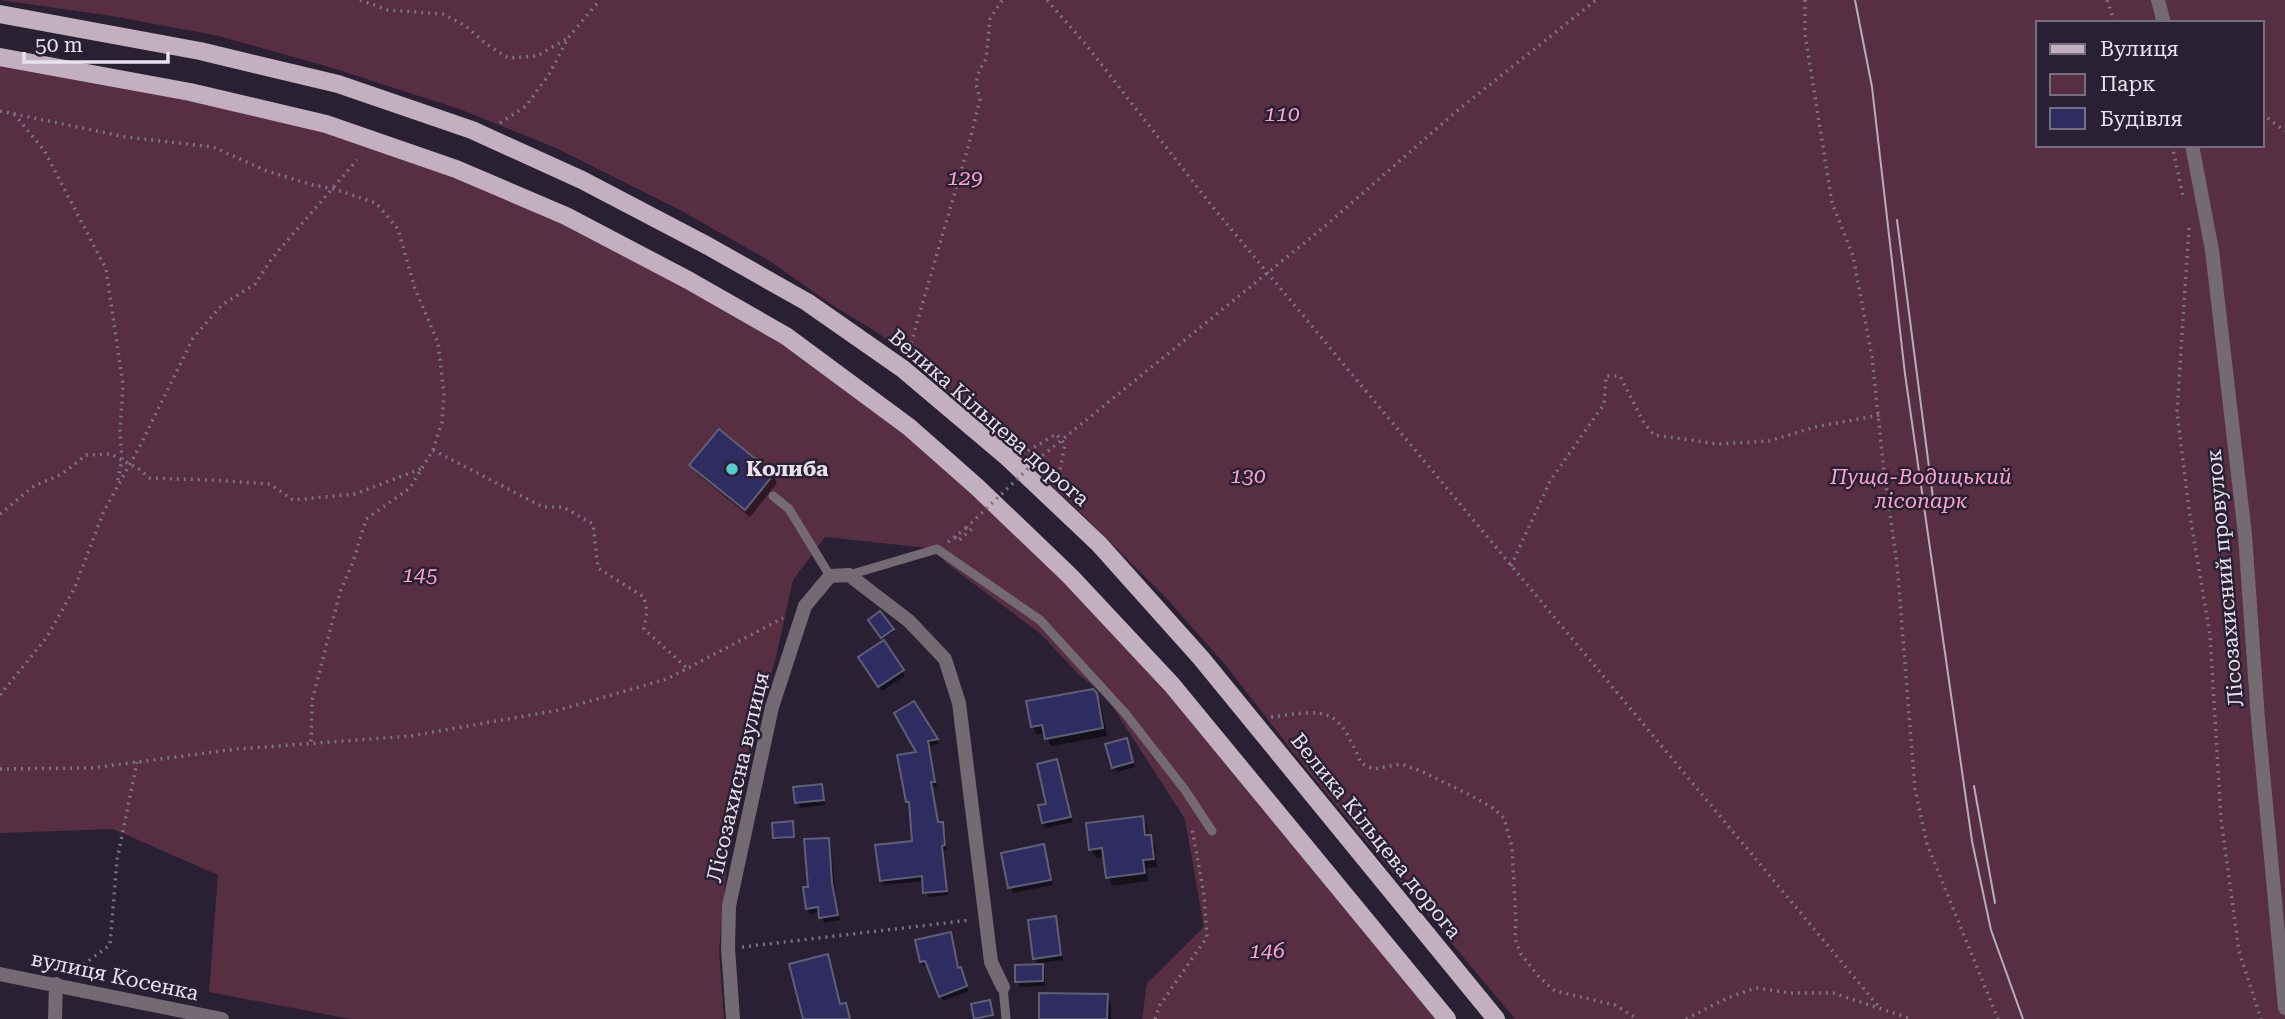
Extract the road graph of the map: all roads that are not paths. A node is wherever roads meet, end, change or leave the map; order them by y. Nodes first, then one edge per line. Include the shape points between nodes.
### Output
1 (2158, 0) edge
2 (0, 14) edge
3 (2163, 21) edge
4 (0, 57) edge
5 (2192, 147) edge
6 (773, 496) dead end
7 (849, 575) junction
8 (830, 576) junction
9 (1212, 831) dead end
10 (0, 974) edge
11 (56, 984) junction
12 (1003, 987) joint
13 (2285, 1009) edge
14 (55, 1019) edge
15 (222, 1019) edge
16 (733, 1019) edge
17 (1006, 1019) edge
18 (1447, 1019) edge
19 (1496, 1019) edge

1 - 3 street
2 - 19 main road, Велика Кільцева дорога via 200,51 338,84 471,131 582,180 807,302 903,369 1006,456 1108,554 1201,658
4 - 18 main road via 190,92 326,124 456,169 566,216 786,336 909,427 1070,576 1172,685
5 - 13 street, Лісозахисний провулок via 2212,250 2245,535
6 - 8 lane via 789,509
7 - 8 street
7 - 9 lane via 937,549 1040,620 1125,713
7 - 12 street via 909,621 945,659 959,703 991,961
8 - 16 street, Лісозахисна вулиця via 805,606 772,707 729,906
10 - 11 street, вулиця Косенка
11 - 14 street
11 - 15 street, вулиця Косенка
12 - 17 lane

